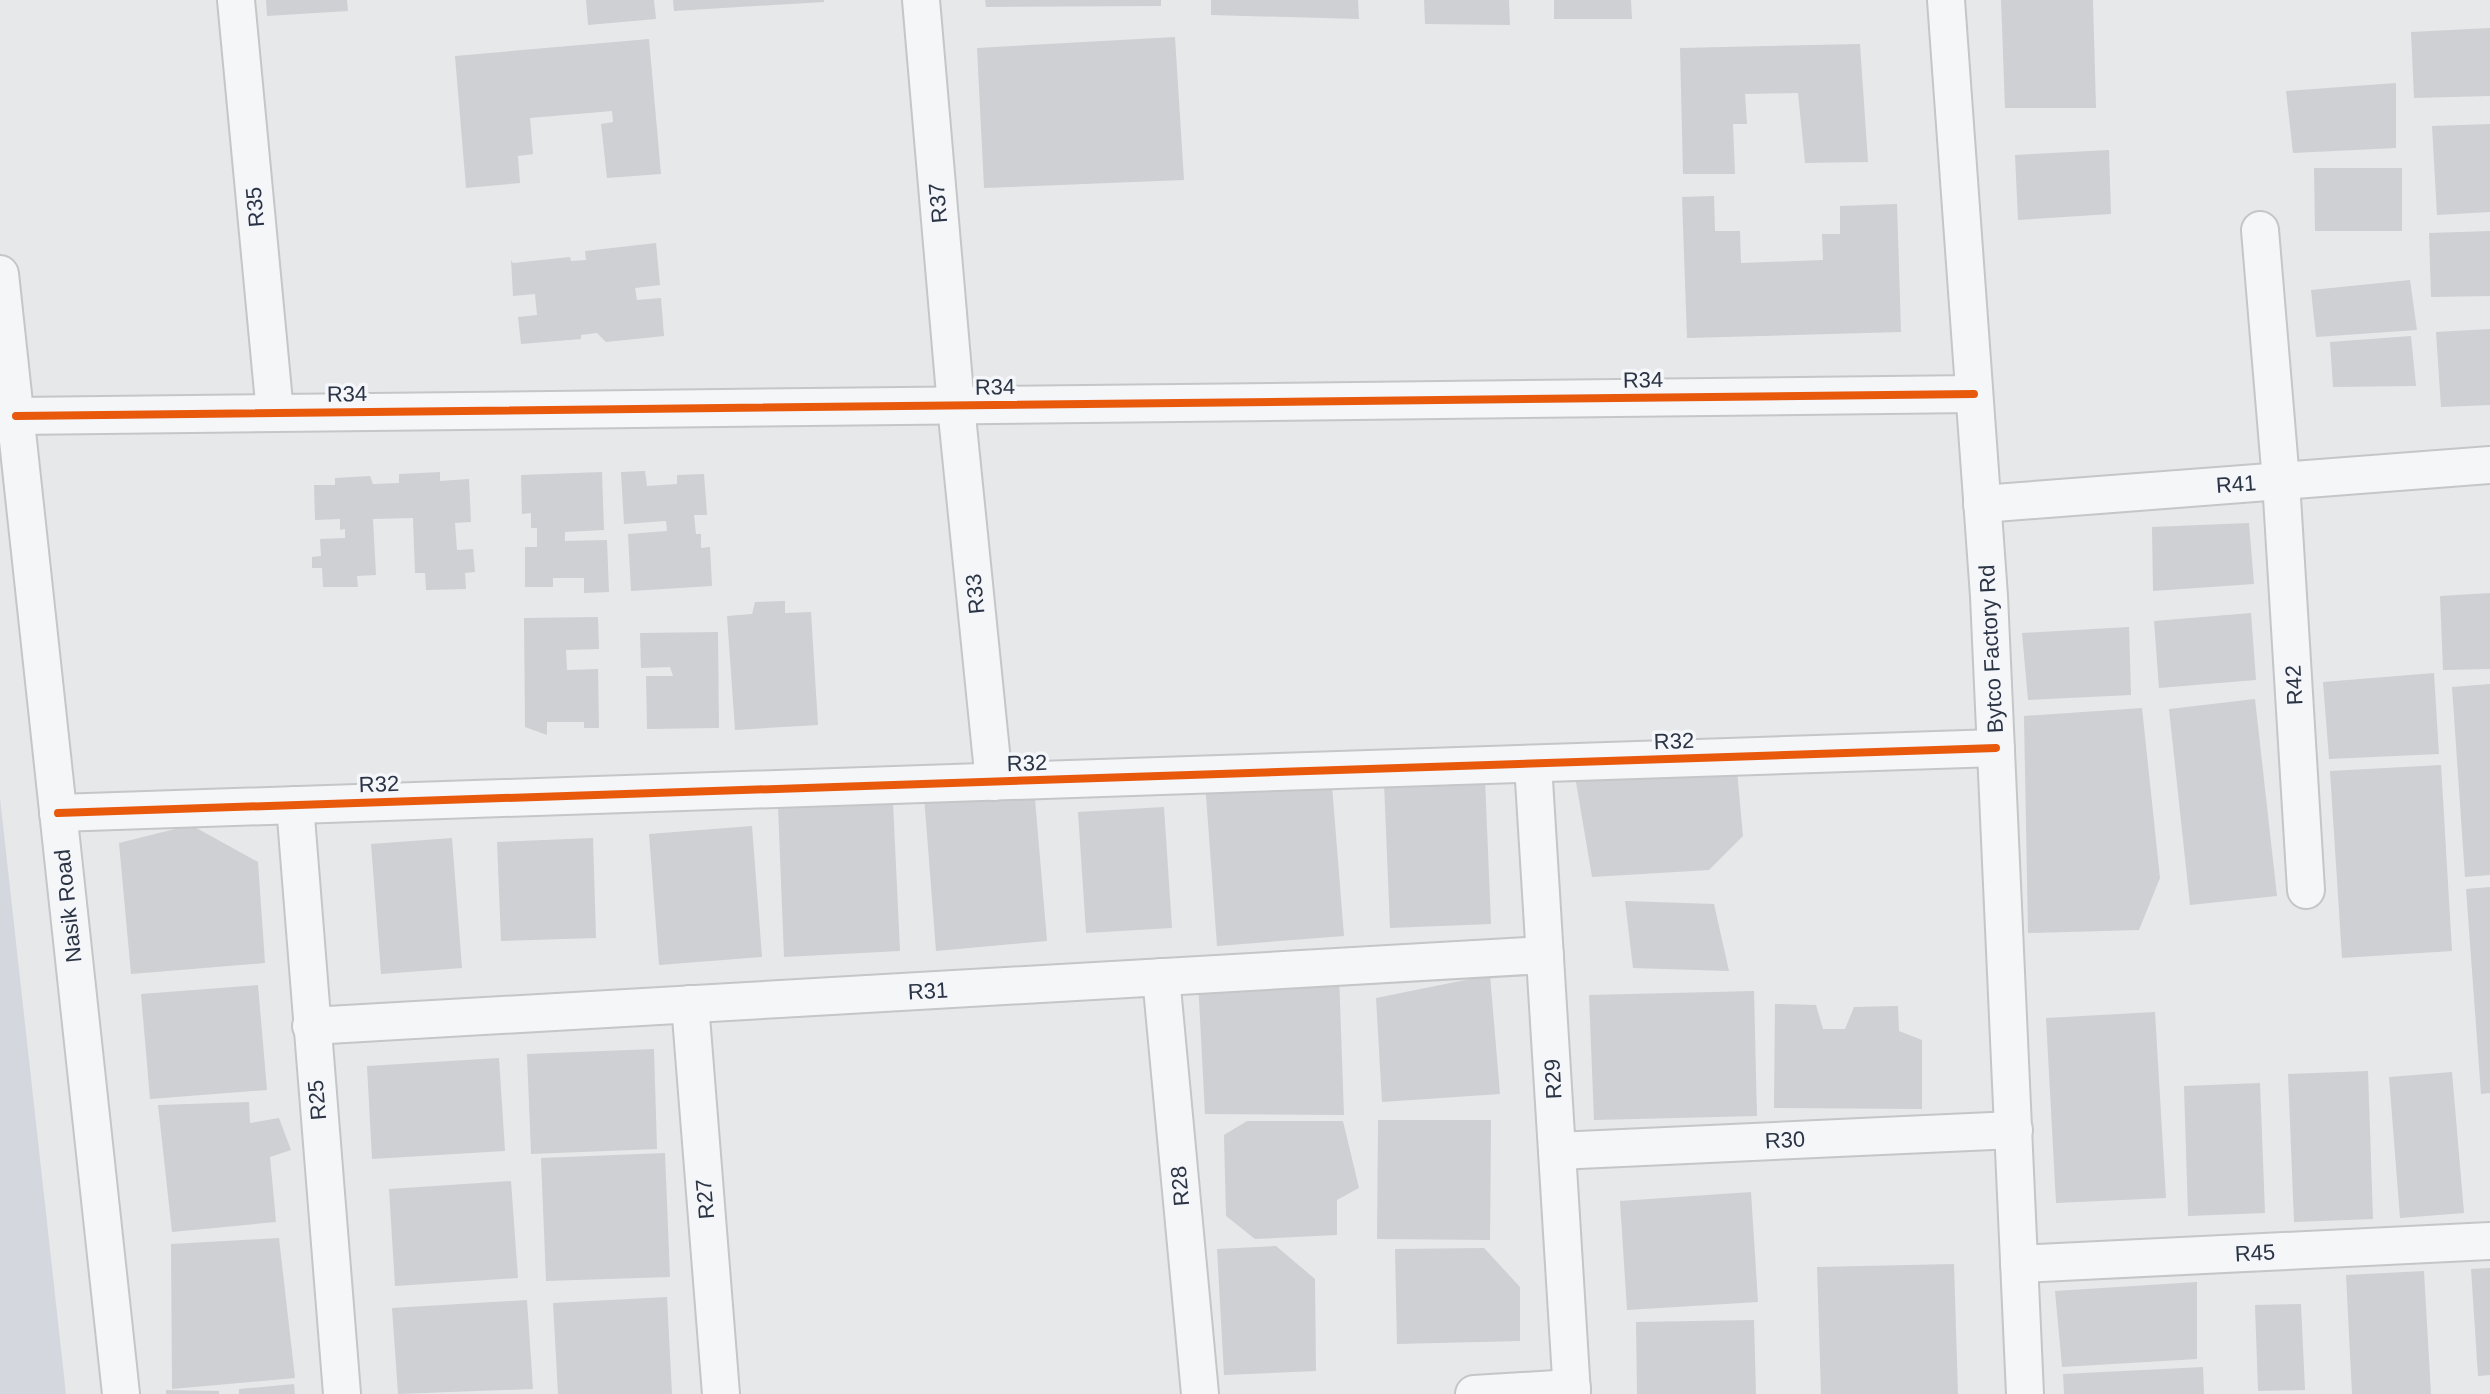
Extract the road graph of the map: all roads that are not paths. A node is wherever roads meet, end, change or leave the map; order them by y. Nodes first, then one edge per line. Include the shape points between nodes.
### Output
1 (236, 0) edge
2 (921, 0) edge
3 (1946, 0) edge
4 (2260, 230) dead end
5 (0, 274) edge
6 (1974, 394) junction
7 (956, 406) junction
8 (275, 413) junction
9 (16, 416) junction
10 (2490, 465) edge
11 (2281, 481) junction
12 (1982, 504) junction
13 (1996, 748) junction
14 (1533, 764) junction
15 (994, 782) junction
16 (295, 805) junction
17 (58, 813) junction
18 (2306, 890) dead end
19 (1545, 955) junction
20 (1161, 977) junction
21 (690, 1004) junction
22 (311, 1026) junction
23 (2014, 1130) junction
24 (1557, 1151) junction
25 (2490, 1241) edge
26 (2019, 1264) junction
27 (1572, 1391) edge
28 (121, 1394) edge
29 (342, 1394) edge
30 (721, 1394) edge
31 (1200, 1394) edge
32 (1474, 1394) edge
33 (2025, 1394) edge

1 - 8 street, R35
2 - 7 street, R37
3 - 6 street, Bytco Factory Rd
4 - 11 street, R42
5 - 9 street, Nasik Road
6 - 7 street, R34
6 - 12 street, Bytco Factory Rd
7 - 8 street, R34
7 - 15 street, R33
8 - 9 street, R34
9 - 17 street, Nasik Road
10 - 11 street, R41
11 - 12 street, R41
11 - 18 street, R42
12 - 13 street, Bytco Factory Rd
13 - 14 street, R32
13 - 23 street, Bytco Factory Rd
14 - 15 street, R32
14 - 19 street, R29
15 - 16 street, R32
16 - 17 street, R32
16 - 22 street, R25
17 - 28 street, Nasik Road
19 - 20 street, R31
19 - 24 street, R29
20 - 21 street, R31
20 - 31 street, R28
21 - 22 street, R31
21 - 30 street, R27
22 - 29 street, R25
23 - 24 street, R30
23 - 26 street, Bytco Factory Rd
24 - 27 street, R29
25 - 26 street, R45
26 - 33 street, Bytco Factory Rd
27 - 32 street

